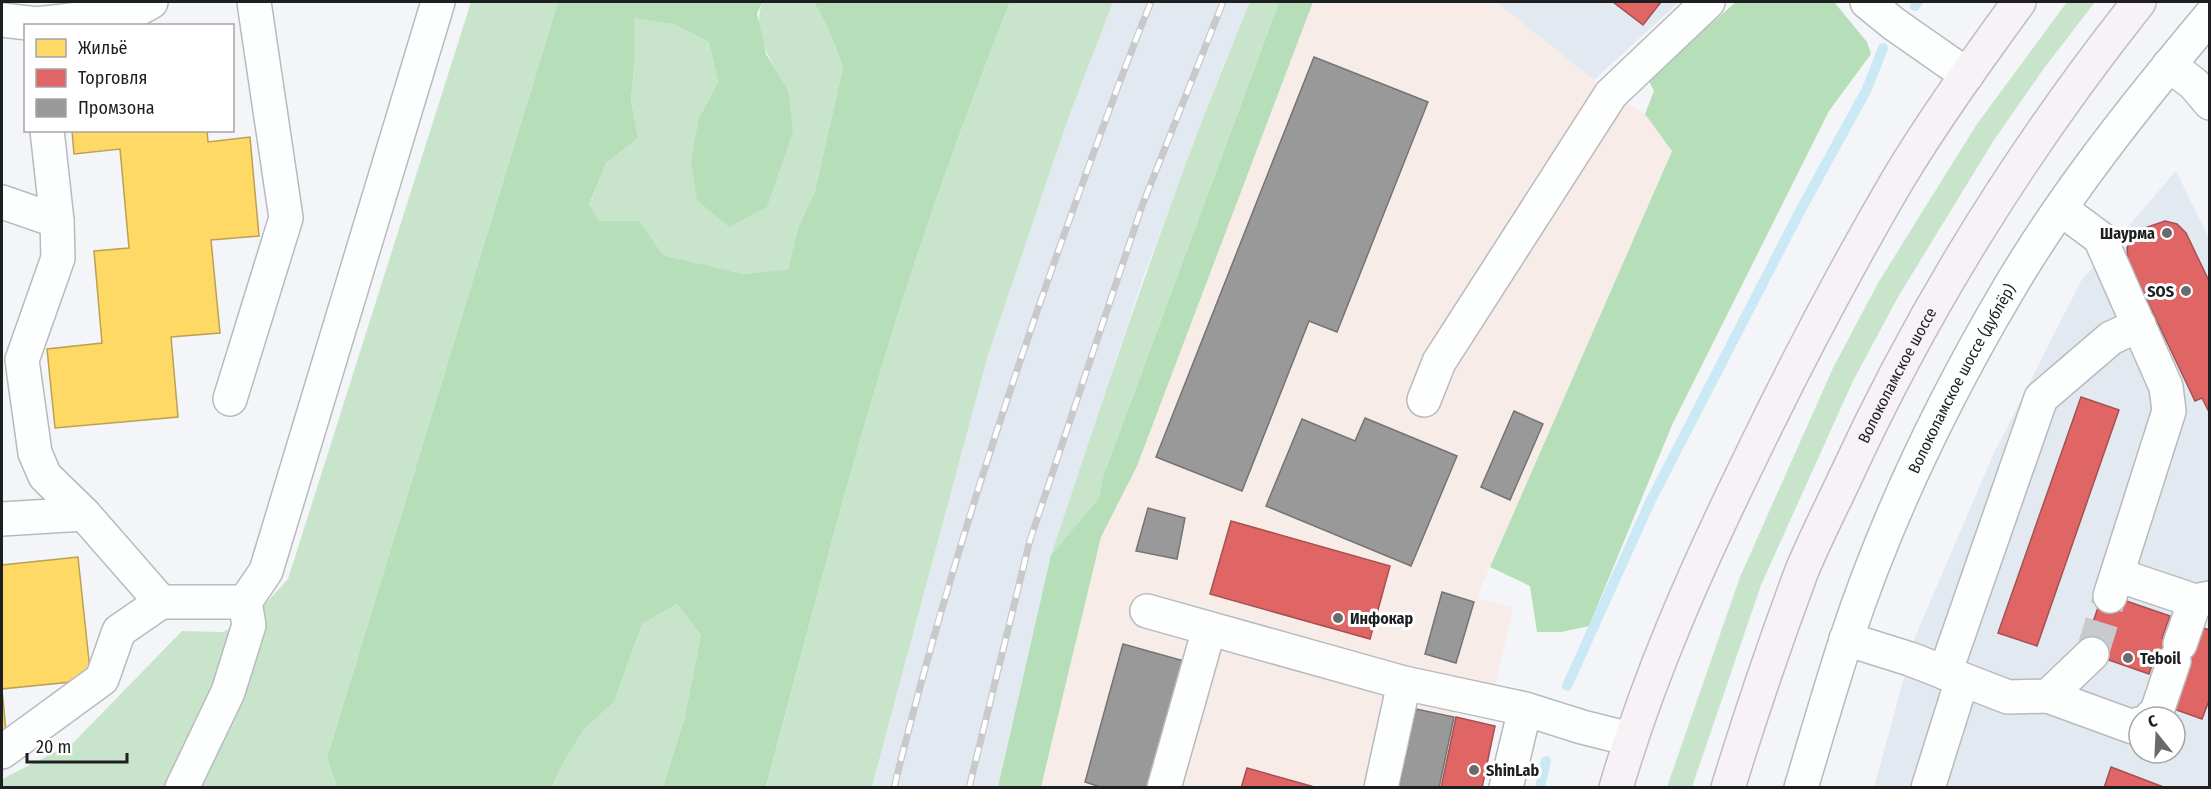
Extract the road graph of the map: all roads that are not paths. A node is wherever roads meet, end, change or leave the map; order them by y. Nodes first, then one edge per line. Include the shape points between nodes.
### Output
1 (151, 2) edge
2 (254, 2) edge
3 (438, 2) edge
4 (1708, 2) edge
5 (1867, 2) edge
6 (2019, 2) edge
7 (2139, 2) edge
8 (2210, 16) edge
9 (35, 17) edge
10 (2, 20) edge
11 (2169, 65) junction
12 (1967, 75) junction
13 (2210, 103) edge
14 (47, 132) edge
15 (2, 202) edge
16 (2061, 209) junction
17 (57, 221) junction
18 (2139, 325) junction
19 (230, 399) dead end
20 (1424, 400) dead end
21 (84, 514) junction
22 (2, 519) edge
23 (2202, 599) edge
24 (161, 602) junction
25 (245, 602) junction
26 (1147, 611) dead end
27 (1209, 629) junction
28 (1846, 639) junction
29 (2092, 654) tunnel mouth
30 (1953, 677) junction
31 (1404, 683) junction
32 (2048, 696) junction
33 (2159, 705) edge
34 (1525, 709) junction
35 (2127, 725) edge
36 (1630, 739) junction
37 (2, 752) edge
38 (182, 788) edge
39 (1164, 788) edge
40 (1381, 788) edge
41 (1506, 788) edge
42 (1616, 788) edge
43 (1728, 788) edge
44 (1801, 788) edge
45 (1929, 788) edge

1 - 9 street via 131,13
2 - 19 street via 286,218
3 - 25 street via 266,571
4 - 20 street via 1611,94 1439,362
5 - 12 street
6 - 12 main road
7 - 43 main road, Волоколамское шоссе via 2059,109 1986,217 1874,415 1802,572
8 - 11 street, Волоколамское шоссе (дублёр)
9 - 10 street
11 - 13 street via 2194,84
11 - 16 street, Волоколамское шоссе (дублёр)
12 - 36 main road via 1898,180 1801,353 1702,557
14 - 17 street
15 - 17 street
16 - 18 street via 2100,238
16 - 28 street, Волоколамское шоссе (дублёр) via 2008,289 1920,457
17 - 21 street via 58,258 22,360 34,453 45,476
18 - 23 street via 2166,387 2169,411 2114,585
18 - 30 street via 2111,338 2041,398
21 - 22 street
21 - 24 street
23 - 33 street
24 - 25 street
24 - 37 street via 119,631 102,679
25 - 38 street via 249,625 228,692
26 - 27 street
27 - 31 street
27 - 39 street
28 - 30 street
28 - 44 street, Волоколамское шоссе (дублёр)
29 - 32 street
30 - 32 street via 2008,697
30 - 45 street
31 - 34 street
31 - 40 street
32 - 35 street
34 - 36 street
34 - 41 street
36 - 42 main road

